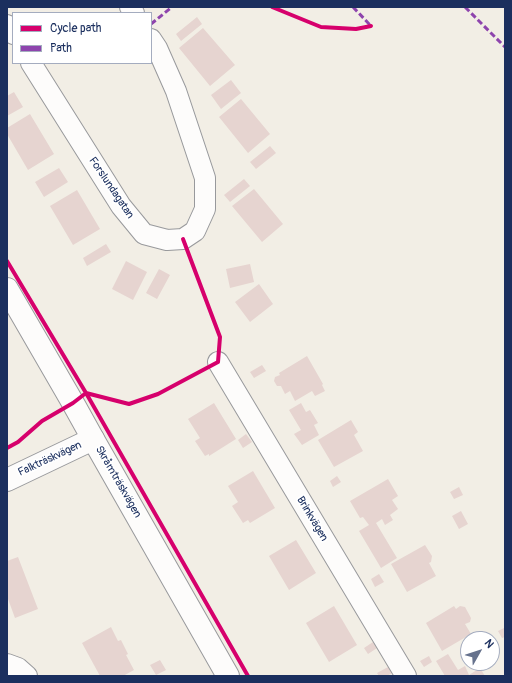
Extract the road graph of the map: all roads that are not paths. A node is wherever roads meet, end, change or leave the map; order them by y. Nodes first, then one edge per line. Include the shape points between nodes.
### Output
1 (152, 40) edge
2 (32, 64) edge
3 (7, 289) edge
4 (218, 362) dead end
5 (93, 439) junction
6 (7, 480) edge
7 (7, 664) edge
8 (27, 676) edge
9 (228, 676) edge
10 (406, 676) edge

1 - 2 street, Forslundagatan via 176,91 205,178 205,209 195,231 183,239 168,240 144,234 121,206
3 - 5 main road, Skråmträskvägen
4 - 10 street, Brinkvägen
5 - 6 main road, Falkträskvägen
5 - 9 main road, Skråmträskvägen
7 - 8 street via 18,668

